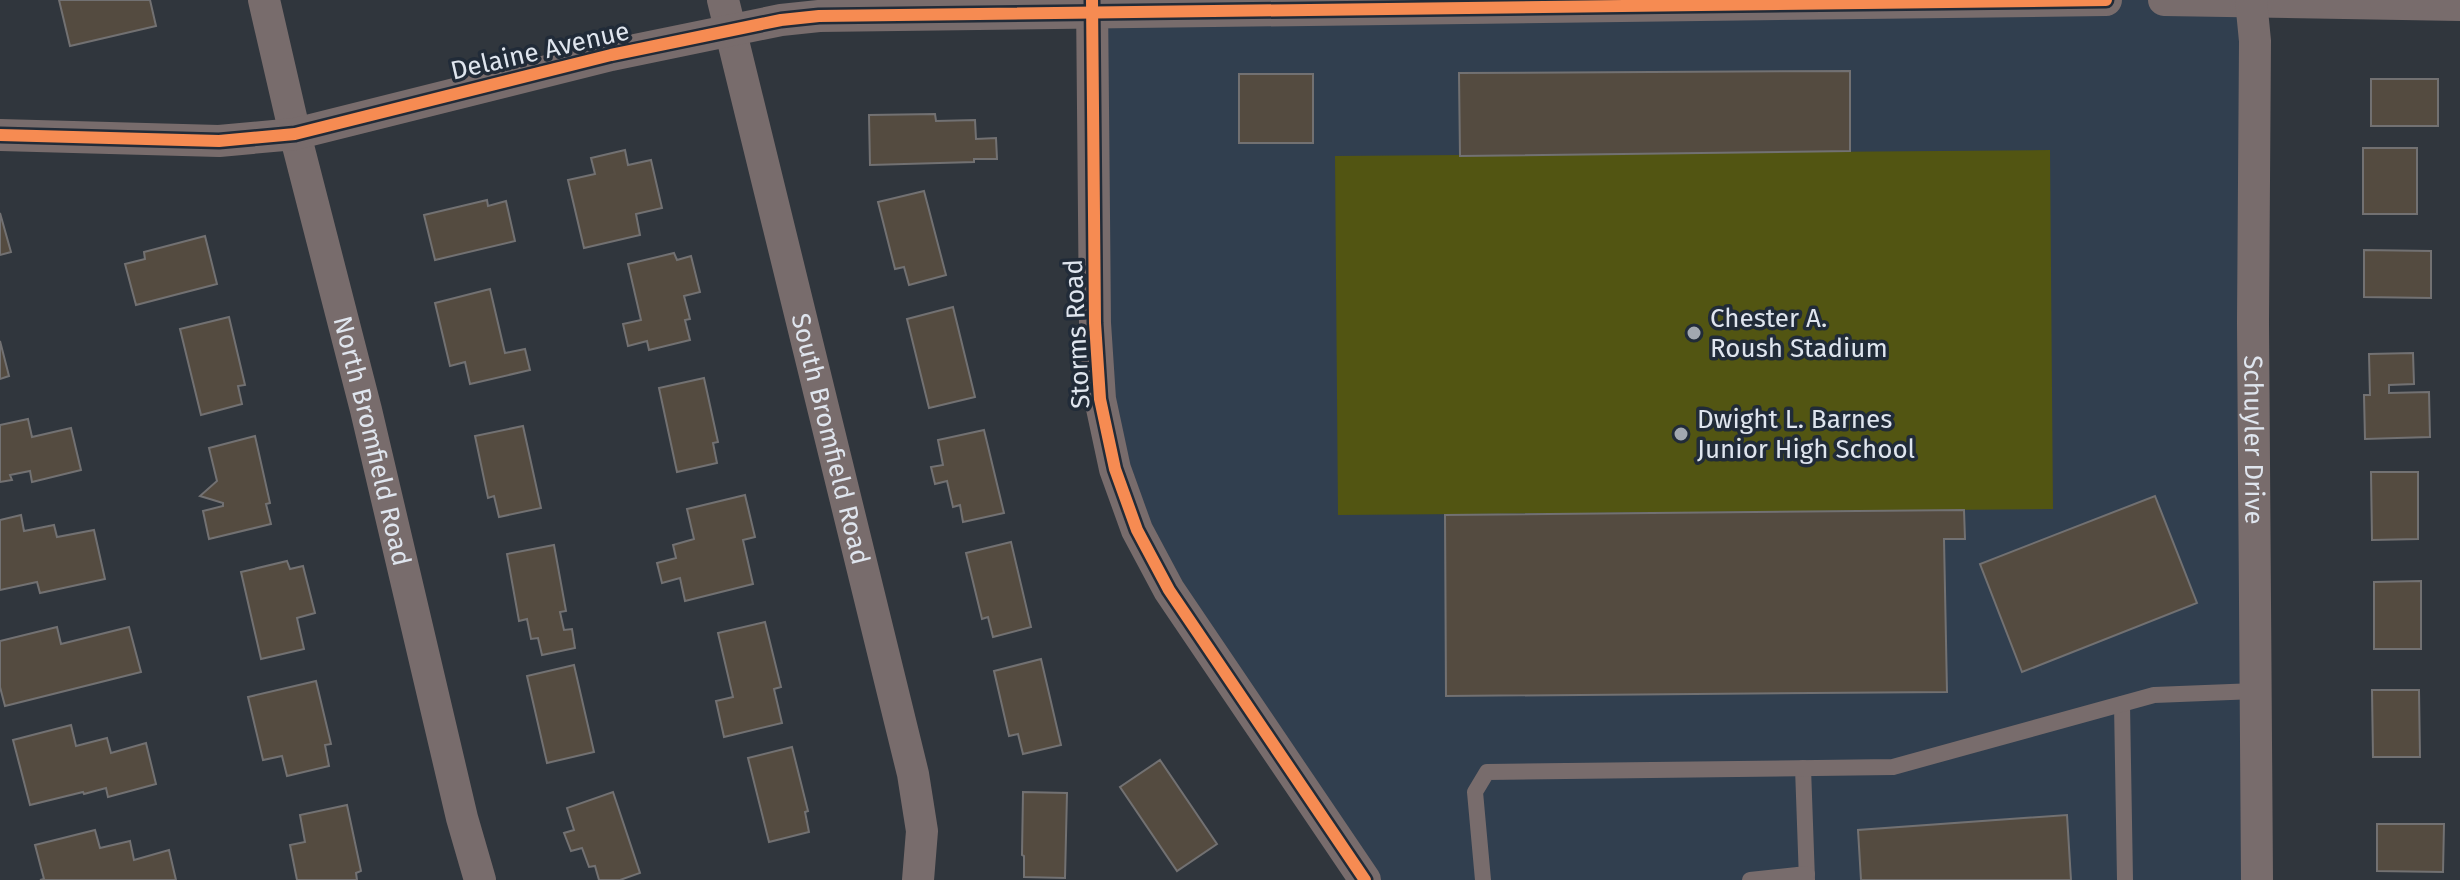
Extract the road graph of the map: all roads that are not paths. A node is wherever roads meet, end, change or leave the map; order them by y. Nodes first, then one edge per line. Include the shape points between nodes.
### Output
1 (264, 0) edge
2 (723, 0) edge
3 (2106, 0) edge
4 (2164, 0) edge
5 (2251, 1) edge
6 (2460, 5) edge
7 (1092, 6) edge
8 (731, 32) junction
9 (295, 134) junction
10 (0, 135) edge
11 (2256, 691) junction
12 (2122, 704) junction
13 (1803, 768) junction
14 (1807, 877) edge
15 (480, 880) edge
16 (918, 880) edge
17 (1365, 880) edge
18 (1483, 880) edge
19 (1750, 880) edge
20 (2125, 880) edge
21 (2257, 880) edge

1 - 9 street, North Bromfield Road
2 - 8 street, South Bromfield Road
3 - 7 street, Delaine Avenue
4 - 5 street
5 - 6 street
5 - 11 street, Schuyler Drive
7 - 8 street, Delaine Avenue via 819,16
7 - 17 street, Storms Road via 1095,323 1100,399 1115,469 1137,530 1169,590
8 - 9 street, Delaine Avenue via 611,55
8 - 16 street, South Bromfield Road via 913,774 922,831
9 - 10 street, Delaine Avenue via 219,141
9 - 15 street, North Bromfield Road
11 - 12 lane via 2154,695
11 - 21 street, Schuyler Drive
12 - 13 lane via 1893,767
12 - 20 lane
13 - 14 lane
13 - 18 lane via 1487,772 1475,792
14 - 19 lane

